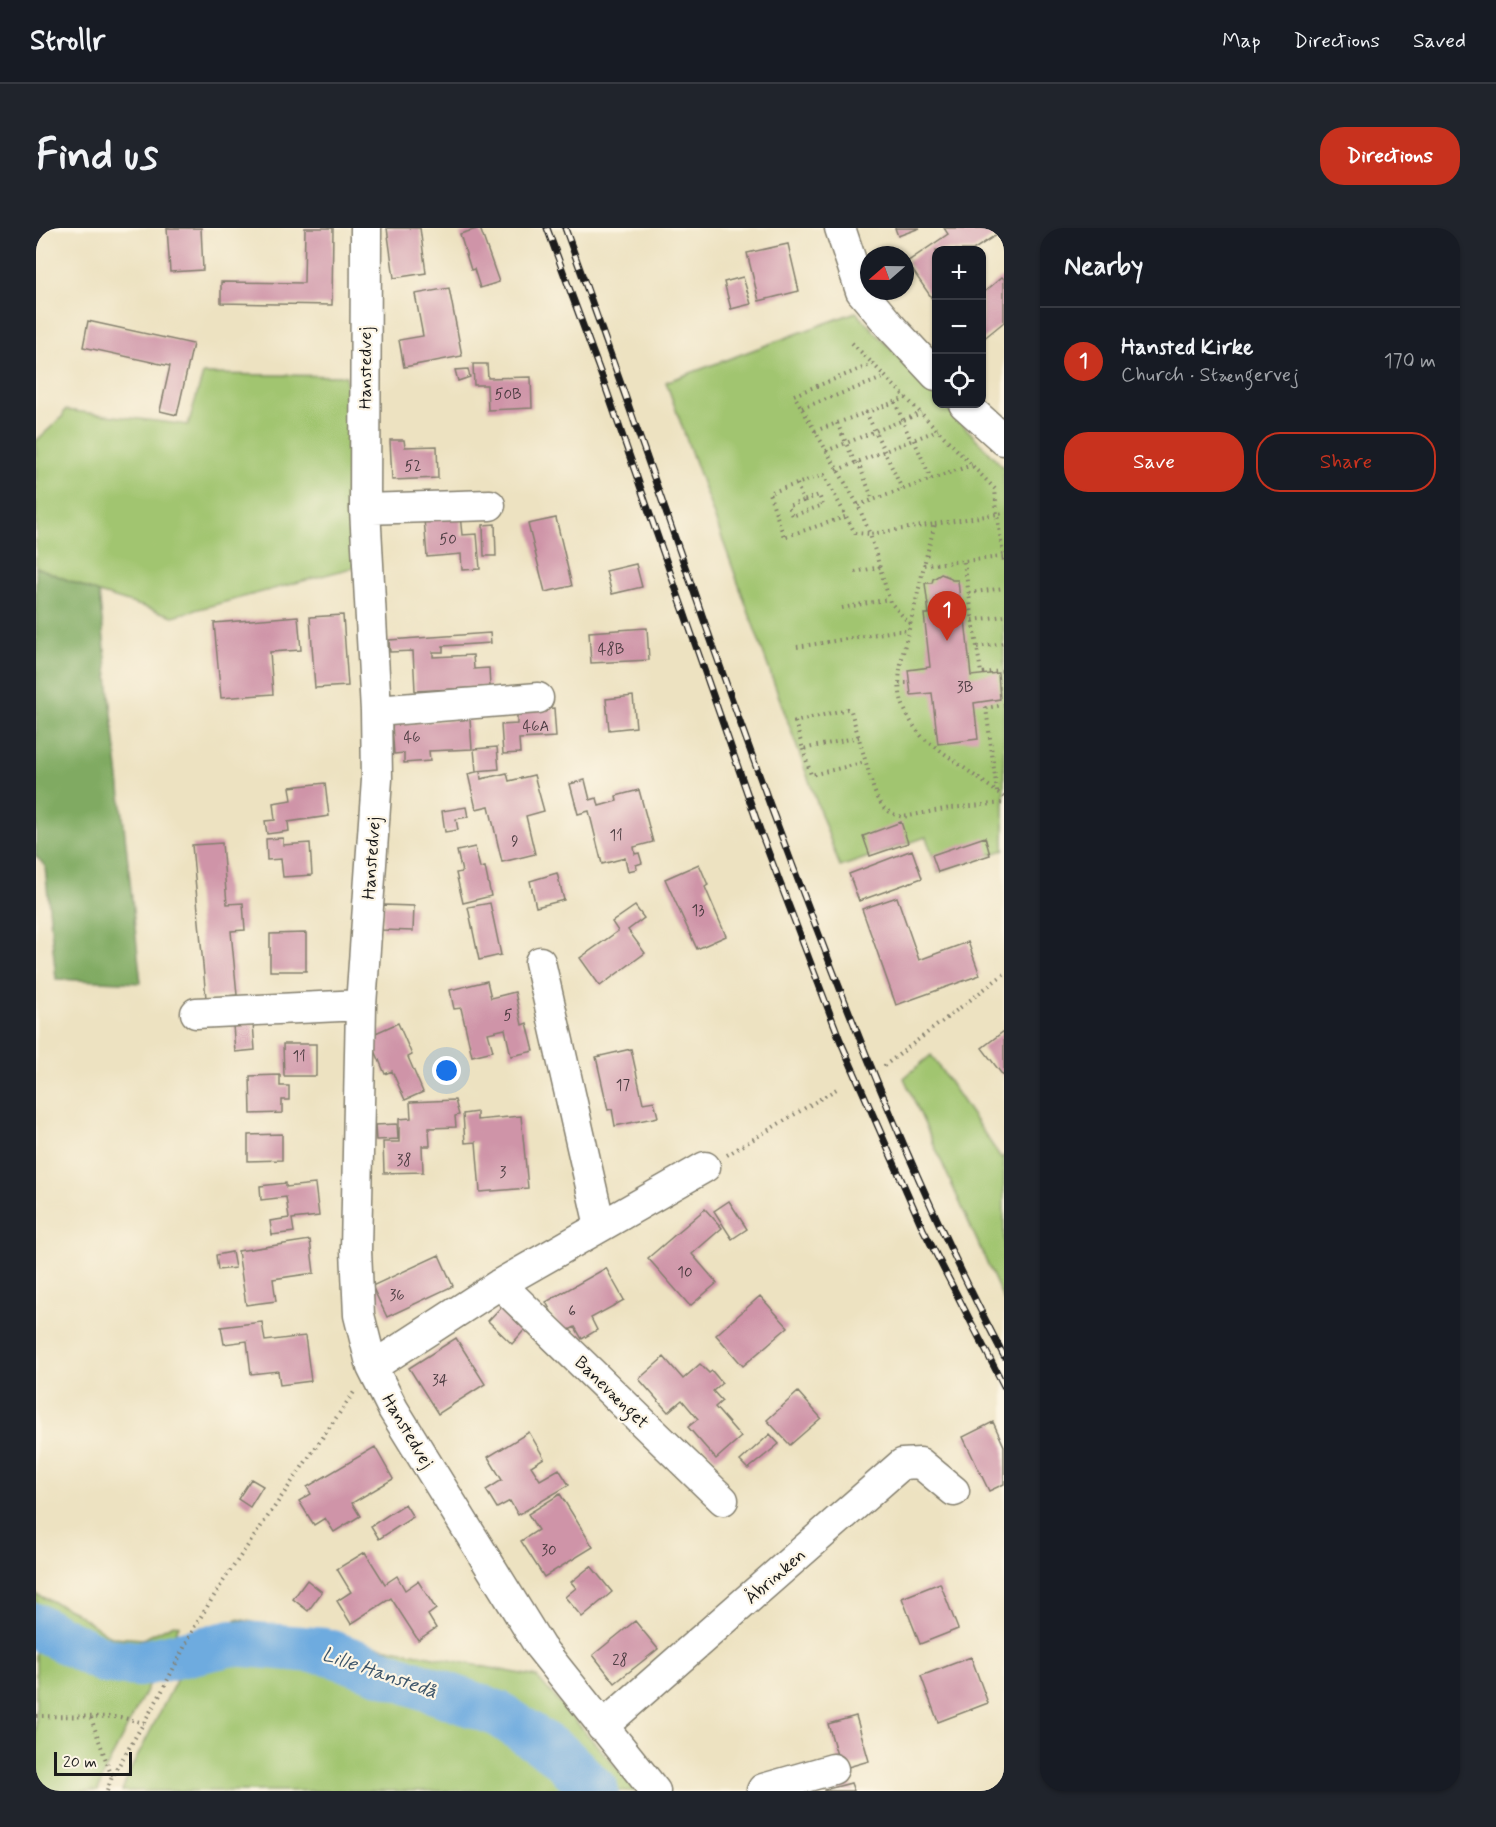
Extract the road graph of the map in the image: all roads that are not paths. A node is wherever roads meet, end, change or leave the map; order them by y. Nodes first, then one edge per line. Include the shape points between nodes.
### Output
1 (366, 228) edge
2 (840, 228) edge
3 (932, 371) edge
4 (968, 408) edge
5 (1004, 440) edge
6 (490, 505) dead end
7 (365, 509) junction
8 (538, 698) dead end
9 (376, 711) junction
10 (540, 962) dead end
11 (361, 1005) junction
12 (196, 1012) dead end
13 (705, 1167) road end
14 (600, 1226) junction
15 (500, 1284) junction
16 (372, 1366) junction
17 (954, 1491) dead end
18 (723, 1500) dead end
19 (602, 1727) junction
20 (833, 1769) dead end
21 (655, 1791) edge
22 (762, 1791) edge

1 - 7 street, Hanstedvej
2 - 3 street via 861,291
4 - 5 street
6 - 7 street
7 - 9 street, Hanstedvej
8 - 9 street
9 - 11 street, Hanstedvej via 377,779
10 - 14 street
11 - 12 street
11 - 16 street, Hanstedvej via 356,1250 359,1315
13 - 14 street
14 - 15 street
15 - 16 street
15 - 18 street, Banevænget
16 - 19 street, Hanstedvej via 393,1408 540,1647
17 - 19 street, Åbrinken via 920,1463 902,1464
19 - 21 street, Hanstedvej
20 - 22 street

